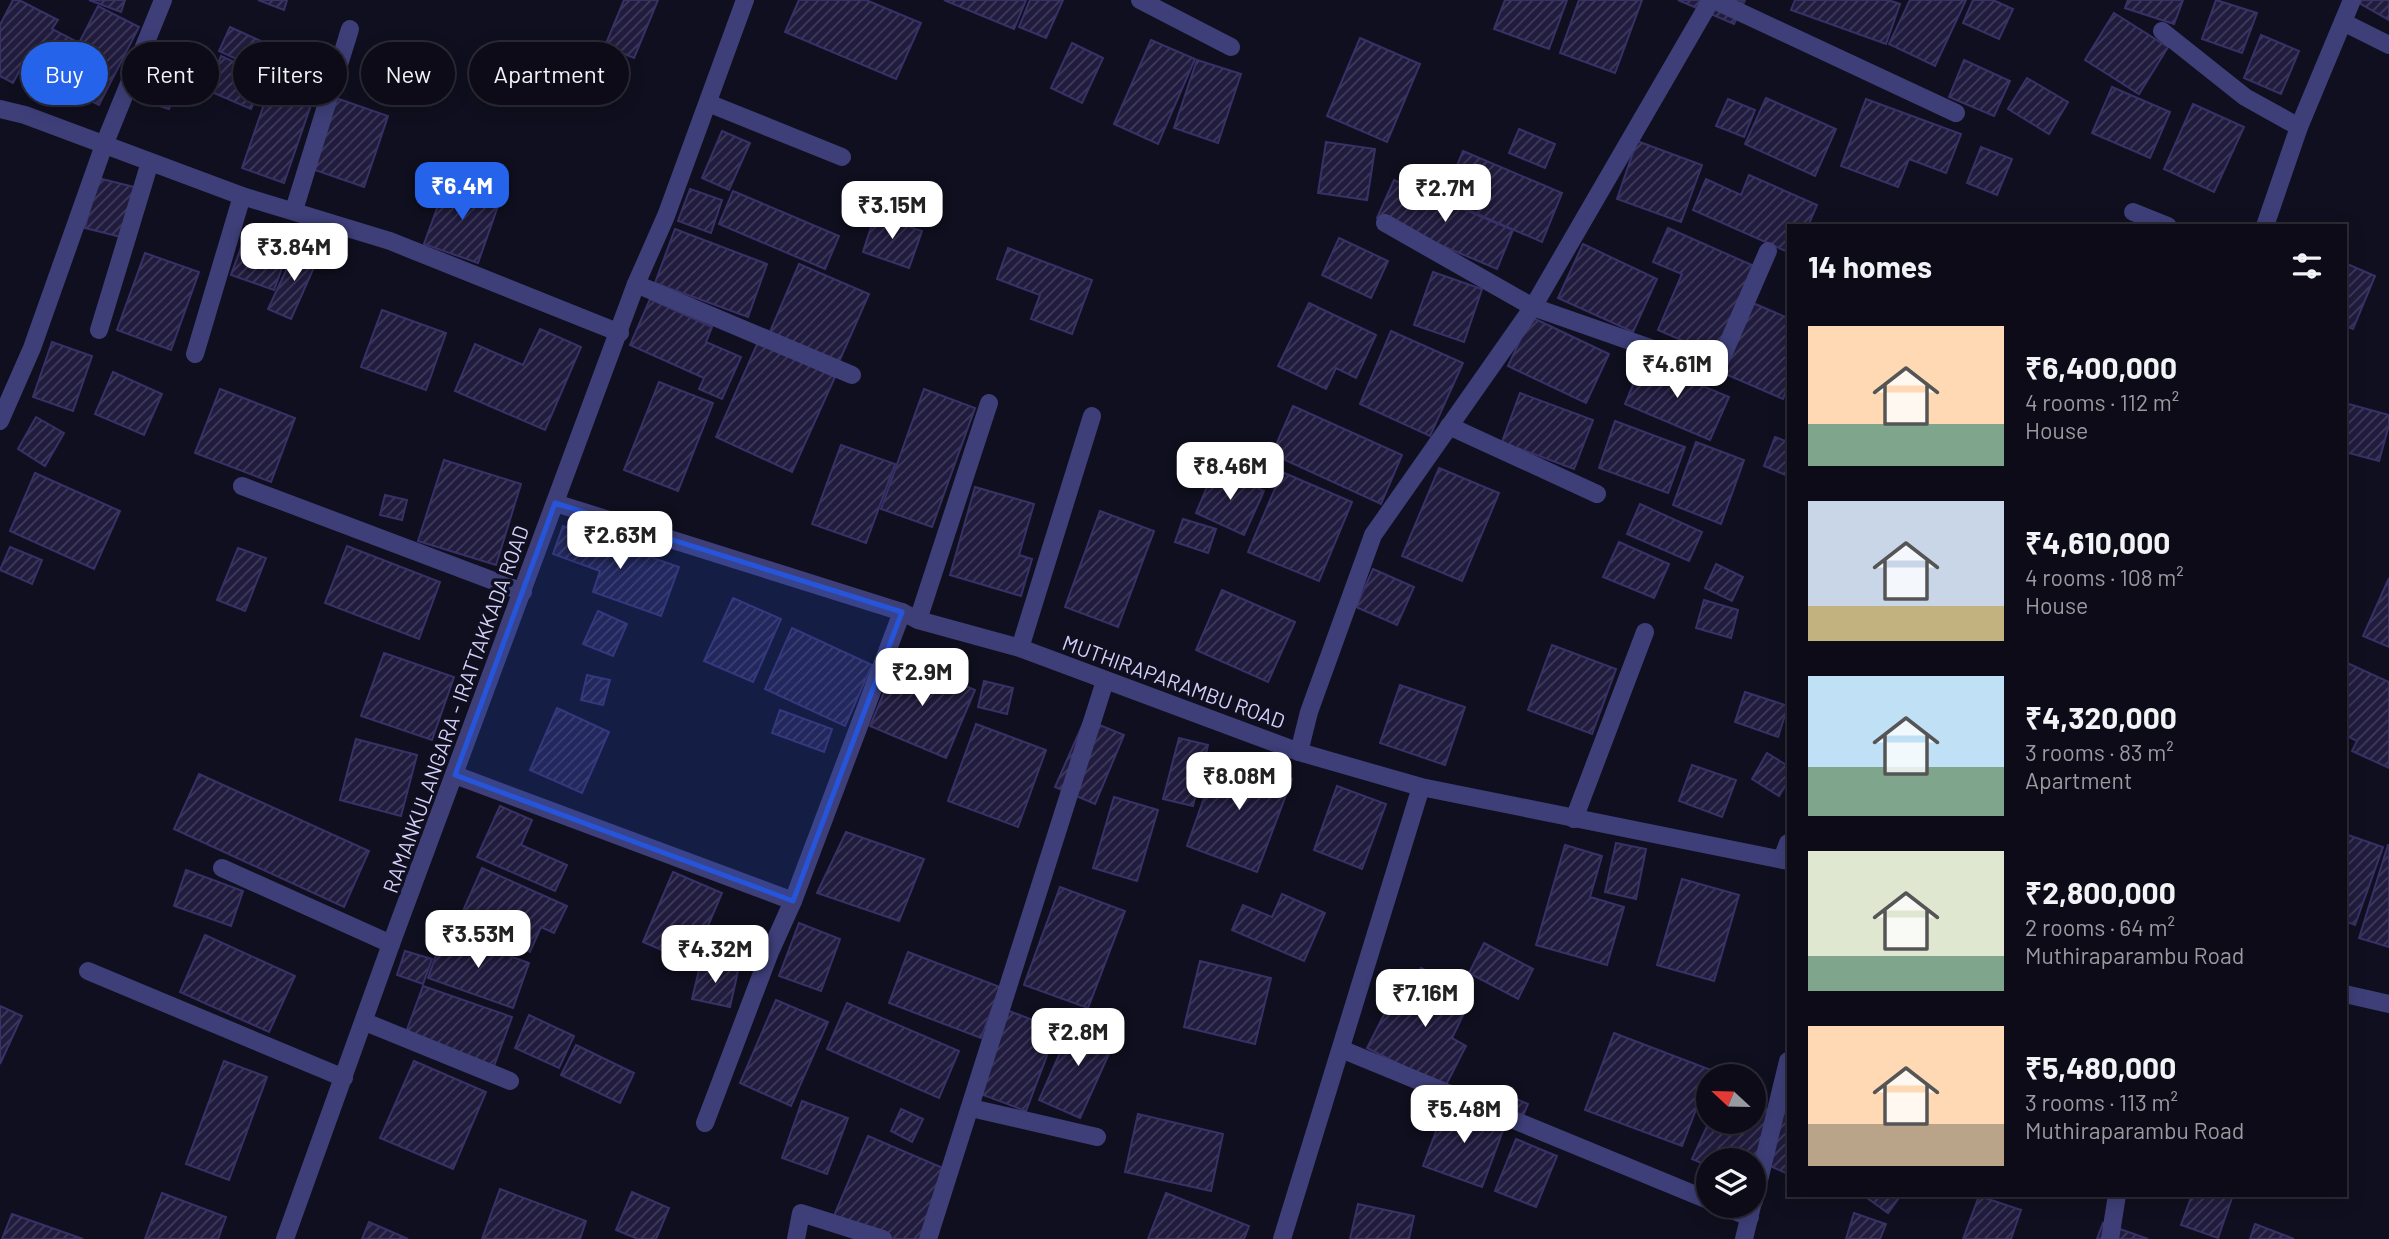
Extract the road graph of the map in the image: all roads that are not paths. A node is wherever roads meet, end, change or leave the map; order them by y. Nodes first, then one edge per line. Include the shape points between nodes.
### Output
1 (163, 0) edge
2 (745, 0) edge
3 (1140, 0) edge
4 (1712, 0) edge
5 (2352, 0) edge
6 (2343, 22) junction
7 (350, 29) dead end
8 (2162, 31) dead end
9 (2389, 45) edge
10 (1231, 47) dead end
11 (708, 103) junction
12 (0, 109) edge
13 (1956, 113) dead end
14 (2300, 127) junction
15 (104, 145) junction
16 (842, 157) dead end
17 (150, 162) junction
18 (242, 196) junction
19 (294, 210) junction
20 (2133, 212) dead end
21 (1385, 223) dead end
22 (2163, 224) edge
23 (2265, 224) edge
24 (1768, 251) dead end
25 (636, 284) junction
26 (1533, 307) junction
27 (99, 330) dead end
28 (620, 333) junction
29 (195, 354) dead end
30 (852, 375) dead end
31 (989, 402) dead end
32 (1092, 416) dead end
33 (0, 421) edge
34 (1449, 426) junction
35 (242, 486) dead end
36 (1597, 494) dead end
37 (555, 503) junction
38 (523, 592) junction
39 (910, 616) junction
40 (1645, 632) dead end
41 (1020, 648) junction
42 (1105, 681) junction
43 (1299, 752) junction
44 (455, 775) junction
45 (1421, 787) junction
46 (1574, 819) junction
47 (1786, 855) edge
48 (222, 868) dead end
49 (793, 901) junction
50 (391, 944) junction
51 (88, 971) dead end
52 (2347, 994) edge
53 (2389, 1004) edge
54 (365, 1023) junction
55 (1341, 1049) junction
56 (1787, 1065) edge
57 (344, 1078) junction
58 (510, 1081) dead end
59 (971, 1108) junction
60 (705, 1123) dead end
61 (1097, 1137) dead end
62 (1766, 1151) edge
63 (1696, 1195) edge
64 (2117, 1197) edge
65 (1749, 1218) edge
66 (285, 1239) edge
67 (796, 1239) edge
68 (883, 1239) edge
69 (929, 1239) edge
70 (1282, 1239) edge
71 (1744, 1239) edge
72 (2110, 1239) edge

1 - 15 street
2 - 11 street, RAMANKULANGARA - IRATTAKKADA ROAD
3 - 10 street
4 - 13 street
4 - 26 street
5 - 6 street
6 - 9 street
6 - 14 street
7 - 19 street
8 - 14 street via 2245,97
11 - 16 street
11 - 25 street, RAMANKULANGARA - IRATTAKKADA ROAD
12 - 15 street
14 - 23 street
15 - 17 street
15 - 33 street via 32,348
17 - 18 street
17 - 27 street
18 - 19 street
18 - 29 street
19 - 28 street via 390,241
20 - 22 street
21 - 26 street
24 - 26 street via 1716,372
25 - 28 street, RAMANKULANGARA - IRATTAKKADA ROAD
25 - 30 street
26 - 34 street
28 - 37 street, RAMANKULANGARA - IRATTAKKADA ROAD
31 - 39 street
32 - 41 street
34 - 36 street
34 - 43 street via 1373,535
35 - 38 street
37 - 38 street, RAMANKULANGARA - IRATTAKKADA ROAD
37 - 39 street, MUTHIRAPARAMBU ROAD
38 - 44 street, RAMANKULANGARA - IRATTAKKADA ROAD
39 - 41 street, MUTHIRAPARAMBU ROAD
39 - 49 street
40 - 46 street
41 - 42 street, MUTHIRAPARAMBU ROAD
42 - 43 street, MUTHIRAPARAMBU ROAD
42 - 59 street
43 - 45 street, MUTHIRAPARAMBU ROAD
44 - 49 street
44 - 50 street, RAMANKULANGARA - IRATTAKKADA ROAD
45 - 46 street, MUTHIRAPARAMBU ROAD
45 - 55 street
46 - 47 street, MUTHIRAPARAMBU ROAD
48 - 50 street
49 - 60 street
50 - 54 street, RAMANKULANGARA - IRATTAKKADA ROAD
51 - 57 street
52 - 53 street
54 - 57 street, RAMANKULANGARA - IRATTAKKADA ROAD
54 - 58 street
55 - 63 street
55 - 70 street
56 - 62 street
57 - 66 street, RAMANKULANGARA - IRATTAKKADA ROAD
59 - 61 street
59 - 69 street
64 - 72 street
65 - 71 street
67 - 68 street via 801,1213

